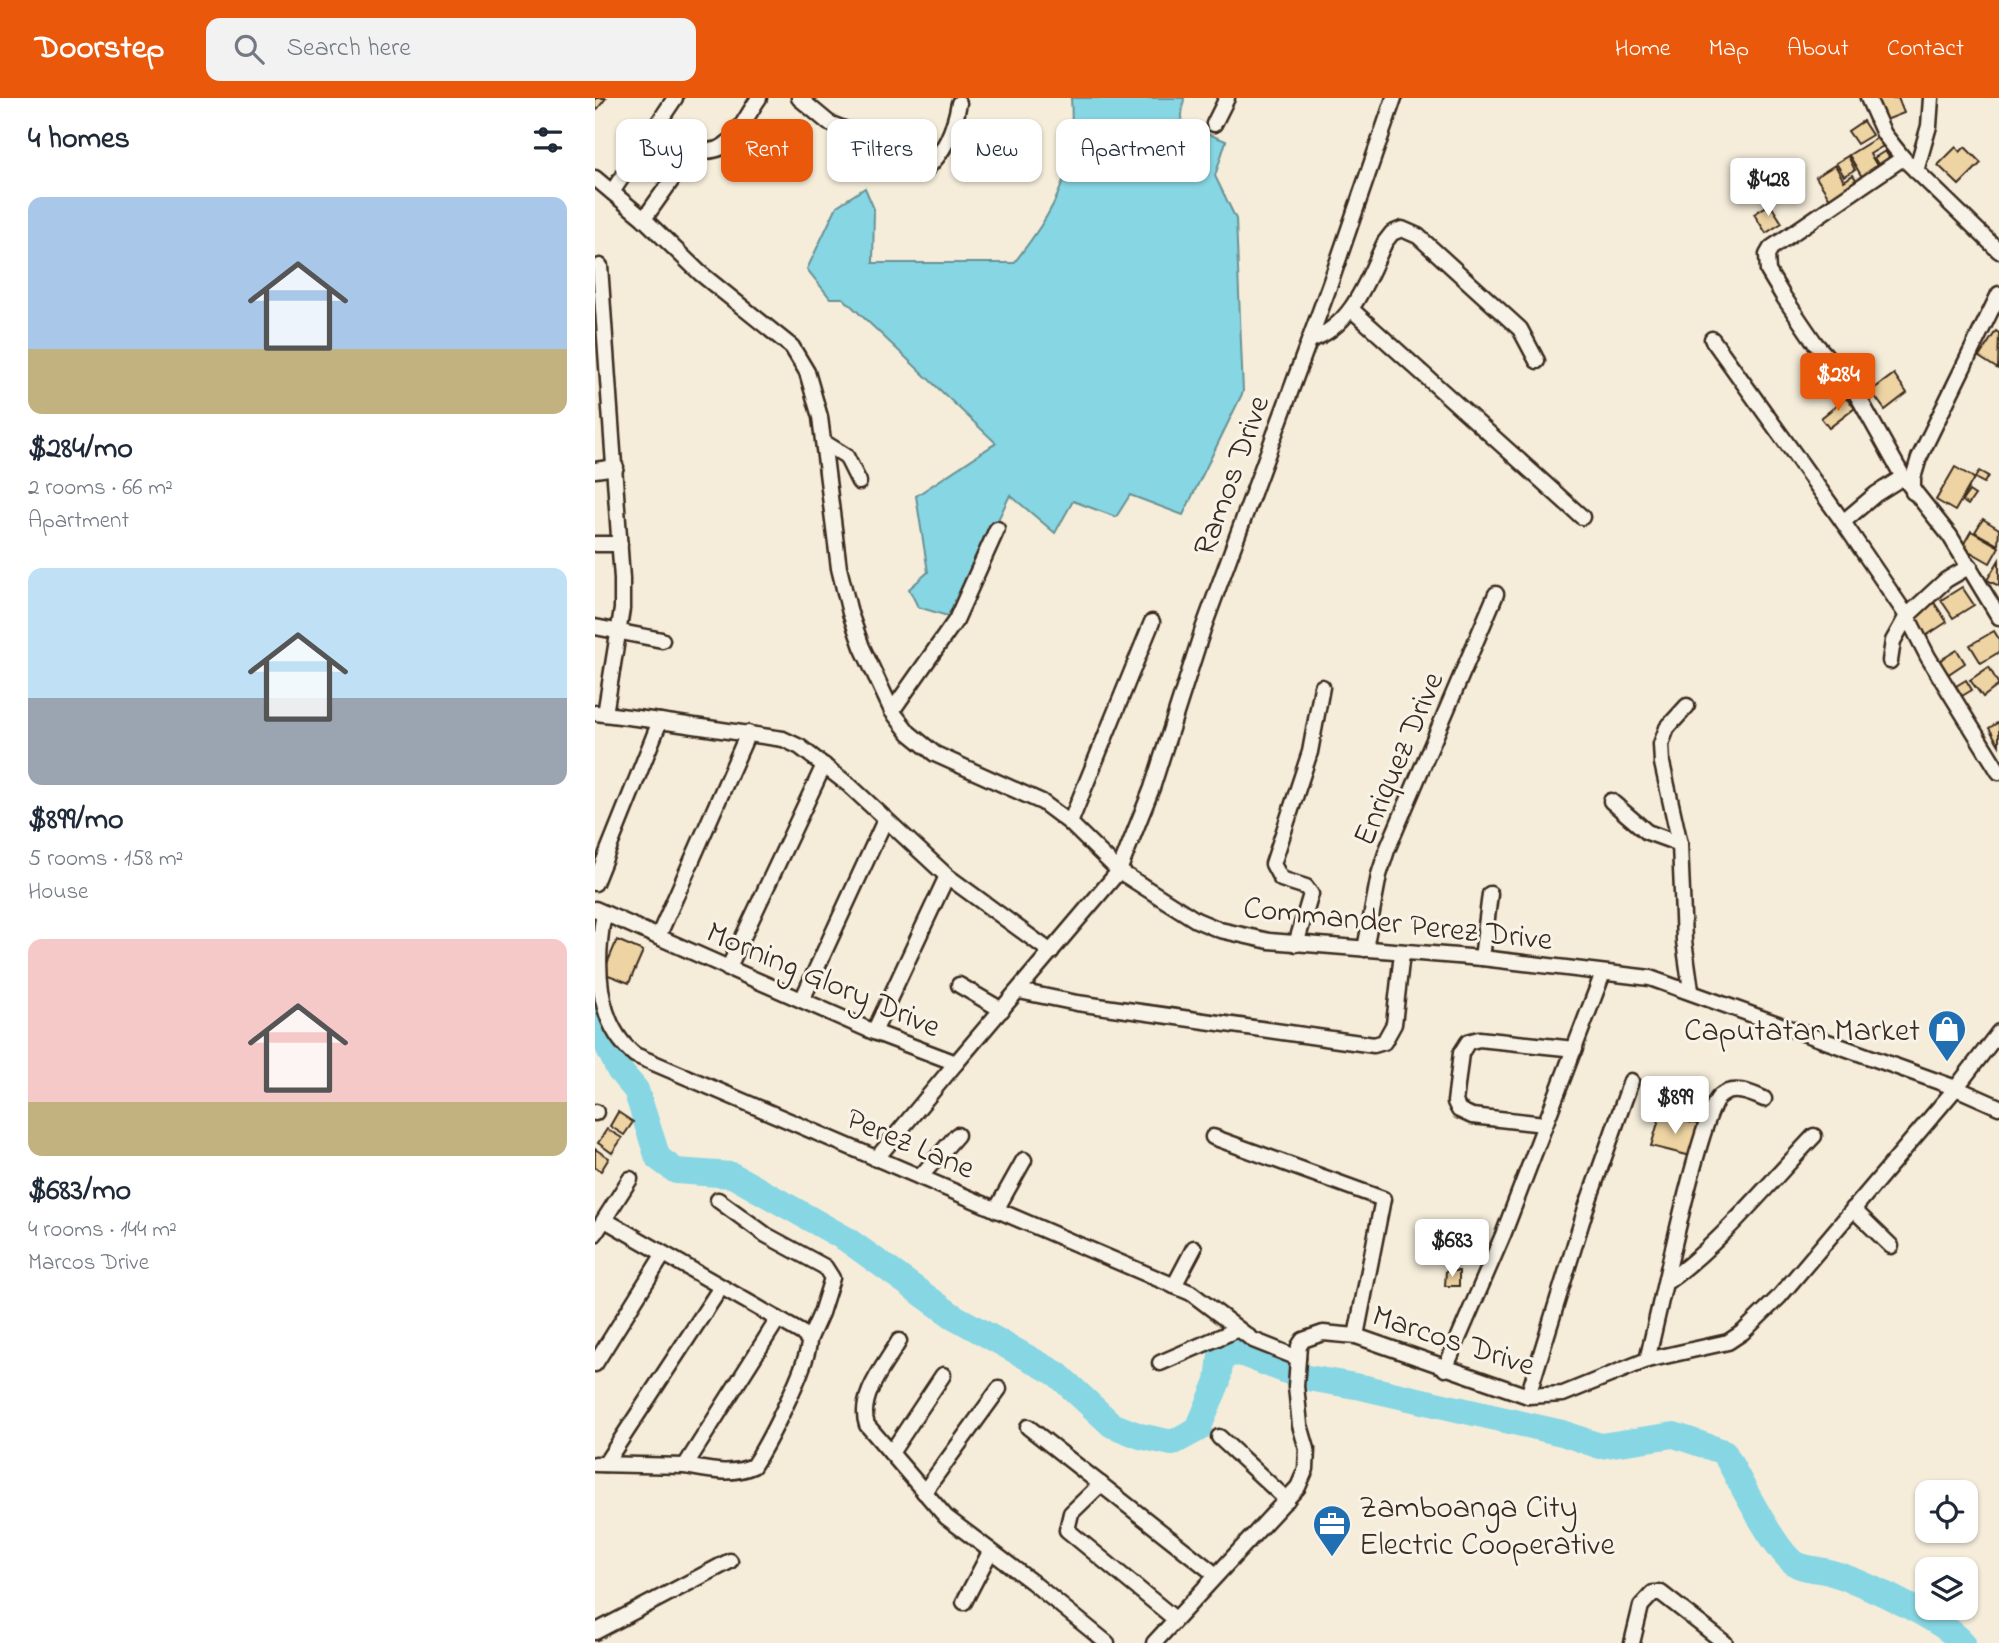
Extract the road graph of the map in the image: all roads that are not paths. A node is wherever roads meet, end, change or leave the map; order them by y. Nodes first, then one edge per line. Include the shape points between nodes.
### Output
1 (675, 98) edge
2 (759, 98) edge
3 (799, 98) edge
4 (1227, 98) edge
5 (1394, 98) edge
6 (1868, 98) edge
7 (1931, 98) edge
8 (959, 103) dead end
9 (1214, 124) dead end
10 (1903, 158) junction
11 (1916, 171) junction
12 (595, 178) edge
13 (613, 192) junction
14 (644, 219) junction
15 (1999, 251) edge
16 (600, 265) dead end
17 (1999, 294) edge
18 (1351, 309) junction
19 (1712, 339) dead end
20 (1310, 340) junction
21 (1537, 361) dead end
22 (602, 403) edge
23 (825, 443) junction
24 (616, 467) junction
25 (595, 470) edge
26 (1903, 477) junction
27 (859, 482) dead end
28 (1913, 492) junction
29 (1582, 517) dead end
30 (1843, 522) junction
31 (997, 529) dead end
32 (595, 544) edge
33 (620, 544) junction
34 (1970, 566) junction
35 (1496, 594) dead end
36 (1907, 616) junction
37 (1999, 617) edge
38 (1152, 622) dead end
39 (595, 626) edge
40 (619, 631) junction
41 (662, 640) dead end
42 (1890, 661) dead end
43 (1322, 687) dead end
44 (1686, 706) dead end
45 (892, 711) junction
46 (600, 713) edge
47 (660, 721) junction
48 (748, 733) junction
49 (824, 765) junction
50 (1999, 772) edge
51 (1611, 801) dead end
52 (885, 820) junction
53 (1070, 823) junction
54 (1680, 845) junction
55 (1119, 871) junction
56 (947, 876) junction
57 (595, 883) edge
58 (1490, 894) dead end
59 (599, 911) edge
60 (658, 937) junction
61 (1296, 944) junction
62 (1366, 950) junction
63 (1051, 952) junction
64 (1402, 953) junction
65 (1482, 958) junction
66 (728, 969) junction
67 (1603, 973) junction
68 (959, 985) dead end
69 (1691, 990) junction
70 (1019, 991) junction
71 (802, 1000) junction
72 (1002, 1010) junction
73 (874, 1032) junction
74 (1999, 1032) edge
75 (1575, 1049) junction
76 (956, 1063) junction
77 (1631, 1081) dead end
78 (1956, 1088) junction
79 (1765, 1099) dead end
80 (1999, 1107) edge
81 (1544, 1124) junction
82 (957, 1135) dead end
83 (1814, 1136) dead end
84 (1213, 1137) dead end
85 (876, 1159) junction
86 (1024, 1160) dead end
87 (920, 1178) junction
88 (630, 1180) dead end
89 (718, 1199) dead end
90 (1853, 1209) junction
91 (996, 1210) junction
92 (605, 1220) junction
93 (595, 1234) edge
94 (1891, 1246) dead end
95 (1194, 1248) dead end
96 (663, 1255) junction
97 (1668, 1281) junction
98 (1174, 1286) junction
99 (721, 1287) junction
100 (778, 1319) junction
101 (1236, 1330) junction
102 (1356, 1336) junction
103 (809, 1340) junction
104 (899, 1341) dead end
105 (1647, 1360) junction
106 (1298, 1361) junction
107 (1160, 1363) dead end
108 (595, 1364) edge
109 (1445, 1369) junction
110 (943, 1375) dead end
111 (999, 1389) dead end
112 (1528, 1396) junction
113 (1028, 1427) dead end
114 (1219, 1437) dead end
115 (891, 1453) junction
116 (600, 1464) edge
117 (685, 1466) junction
118 (1101, 1484) junction
119 (924, 1492) junction
120 (1287, 1500) junction
121 (990, 1552) junction
122 (730, 1561) dead end
123 (1216, 1575) junction
124 (964, 1602) dead end
125 (1175, 1619) junction
126 (595, 1632) edge
127 (1107, 1643) edge
128 (1154, 1643) edge
129 (1632, 1643) edge
130 (1724, 1643) edge

1 - 13 street
2 - 14 street via 725,145 697,150 688,157
3 - 8 street via 829,123 882,146 916,171 924,171 940,155 954,127
4 - 9 street
5 - 20 street, Ramos Drive
6 - 10 street via 1884,134
7 - 11 street
10 - 11 street
10 - 26 street via 1787,235 1771,248 1767,262 1815,343 1851,384
11 - 15 street
12 - 13 street, Commander Perez Drive
13 - 14 street, Commander Perez Drive
14 - 23 street, Commander Perez Drive via 700,273 792,347 815,394
16 - 22 street
17 - 28 street via 1919,458
18 - 20 street via 1324,335
18 - 21 street via 1385,242 1397,229 1409,230 1520,328
18 - 29 street
19 - 30 street
20 - 55 street, Ramos Drive
22 - 24 street
23 - 27 street via 846,456
23 - 45 street, Commander Perez Drive via 839,569 862,648
24 - 25 street
24 - 33 street
26 - 28 street
26 - 30 street
28 - 34 street
30 - 36 street
31 - 45 street via 955,620
32 - 33 street
33 - 40 street
34 - 36 street via 1946,580
34 - 37 street
35 - 62 street, Enriquez Drive via 1387,850
36 - 42 street via 1893,641
36 - 50 street
38 - 53 street
39 - 40 street
40 - 41 street
40 - 46 street
43 - 61 street via 1310,752 1273,864 1281,879 1306,887 1311,894
44 - 54 street via 1667,728 1661,744
45 - 53 street, Commander Perez Drive via 909,733 935,754 1042,802
46 - 47 street
47 - 48 street
47 - 57 street
48 - 49 street via 792,742
48 - 60 street
49 - 52 street
49 - 66 street
51 - 54 street via 1647,832
52 - 56 street
52 - 71 street
53 - 55 street, Commander Perez Drive
54 - 69 street
55 - 61 street, Commander Perez Drive via 1220,930
55 - 63 street, Morning Glory Drive
56 - 63 street
56 - 73 street
58 - 65 street
59 - 60 street, Morning Glory Drive
59 - 85 street, Perez Lane via 601,1000 610,1030 622,1045 649,1062
60 - 66 street, Morning Glory Drive
61 - 62 street, Commander Perez Drive
62 - 64 street, Commander Perez Drive
63 - 70 street, Morning Glory Drive
64 - 65 street, Commander Perez Drive
64 - 70 street via 1394,1024 1384,1042 1374,1045
65 - 67 street, Commander Perez Drive
66 - 71 street, Morning Glory Drive
67 - 69 street, Commander Perez Drive via 1650,978
67 - 75 street
68 - 72 street
69 - 78 street, Commander Perez Drive
70 - 72 street, Morning Glory Drive
71 - 73 street, Morning Glory Drive
72 - 76 street, Morning Glory Drive
73 - 76 street, Morning Glory Drive
74 - 78 street, Marcos Drive
75 - 81 street
75 - 81 street via 1479,1039 1468,1042 1461,1053 1455,1102 1459,1110 1472,1116
76 - 85 street
77 - 112 street via 1585,1208
78 - 80 street, Commander Perez Drive
78 - 90 street, Marcos Drive
79 - 97 street via 1729,1091 1714,1105
81 - 109 street via 1503,1236
82 - 87 street
83 - 97 street
84 - 102 street via 1383,1199
85 - 87 street, Perez Lane
86 - 91 street
87 - 91 street, Perez Lane
88 - 92 street
89 - 103 street via 766,1235 825,1267 832,1278
90 - 94 street
90 - 105 street, Marcos Drive via 1779,1297 1736,1338
91 - 98 street, Perez Lane
92 - 93 street
92 - 96 street
95 - 98 street
96 - 99 street
96 - 108 street
97 - 105 street
98 - 101 street, Perez Lane via 1202,1301
99 - 100 street
99 - 116 street
100 - 103 street
100 - 117 street
101 - 106 street, Perez Lane
101 - 107 street
102 - 106 street, Marcos Drive via 1336,1332 1311,1335 1299,1346
102 - 109 street, Marcos Drive
103 - 117 street via 794,1385 753,1466 728,1472
104 - 115 street via 867,1396 865,1408 867,1425
105 - 112 street, Marcos Drive via 1563,1394
106 - 120 street via 1296,1386 1307,1448 1306,1469
109 - 112 street, Marcos Drive
110 - 115 street
111 - 119 street
113 - 118 street
114 - 120 street
115 - 119 street
116 - 117 street
118 - 123 street
118 - 125 street via 1071,1513 1067,1530
119 - 121 street via 946,1517
120 - 123 street
121 - 124 street
121 - 127 street
122 - 126 street
123 - 125 street
125 - 128 street
129 - 130 street via 1646,1598 1661,1593

